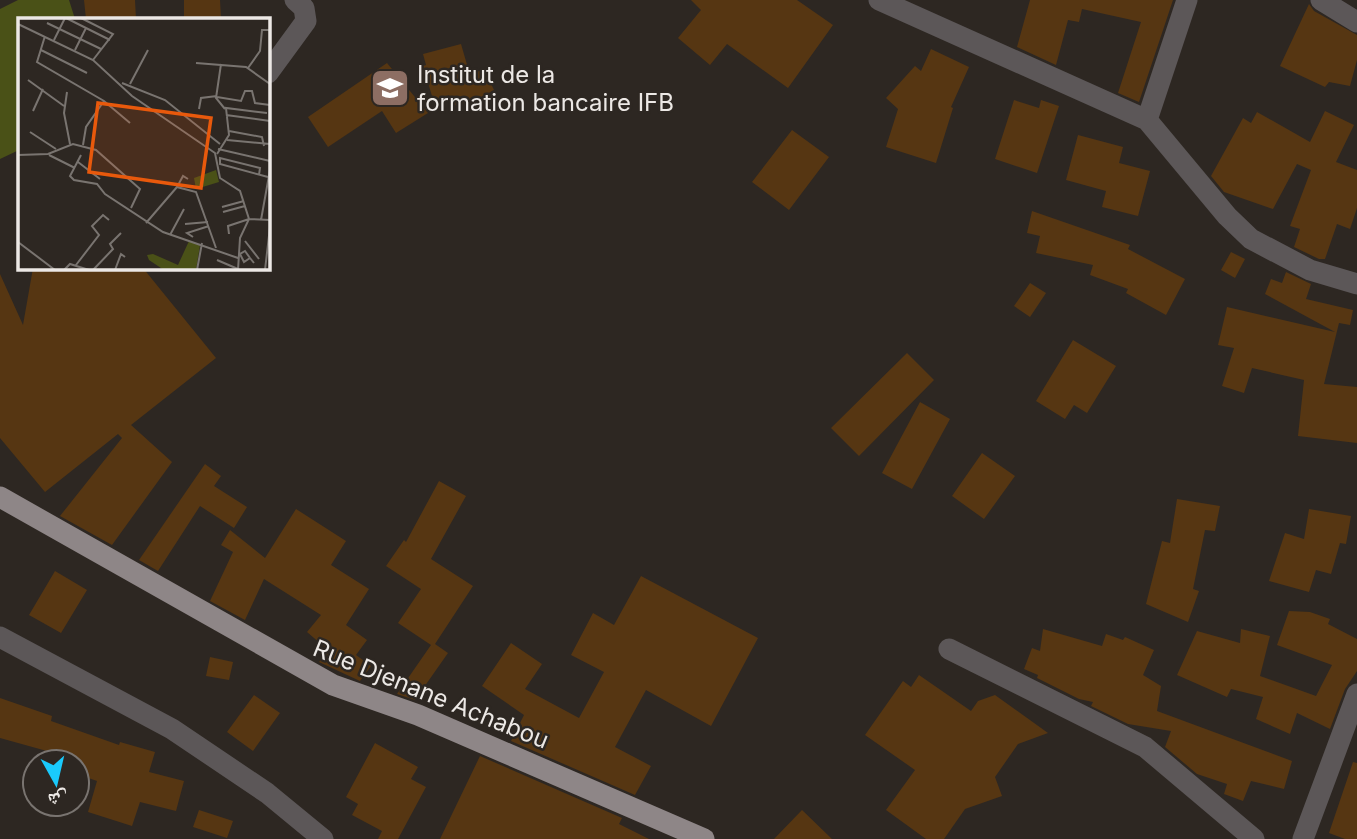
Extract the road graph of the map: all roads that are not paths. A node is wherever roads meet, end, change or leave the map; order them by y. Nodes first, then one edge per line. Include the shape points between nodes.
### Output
1 (295, 0) edge
2 (879, 0) edge
3 (1187, 0) edge
4 (1321, 0) edge
5 (1357, 22) edge
6 (270, 70) edge
7 (1147, 120) junction
8 (1357, 284) edge
9 (0, 497) edge
10 (0, 637) edge
11 (948, 649) dead end
12 (1357, 694) edge
13 (323, 839) edge
14 (704, 839) edge
15 (1254, 839) edge
16 (1303, 839) edge

1 - 6 street via 304,8 306,20
2 - 7 street
3 - 7 street
4 - 5 street
7 - 8 street via 1251,239 1310,270
9 - 14 main road, Rue Djenane Achabou via 332,685 418,715
10 - 13 street via 172,729 267,793
11 - 15 street via 1145,747
12 - 16 street

